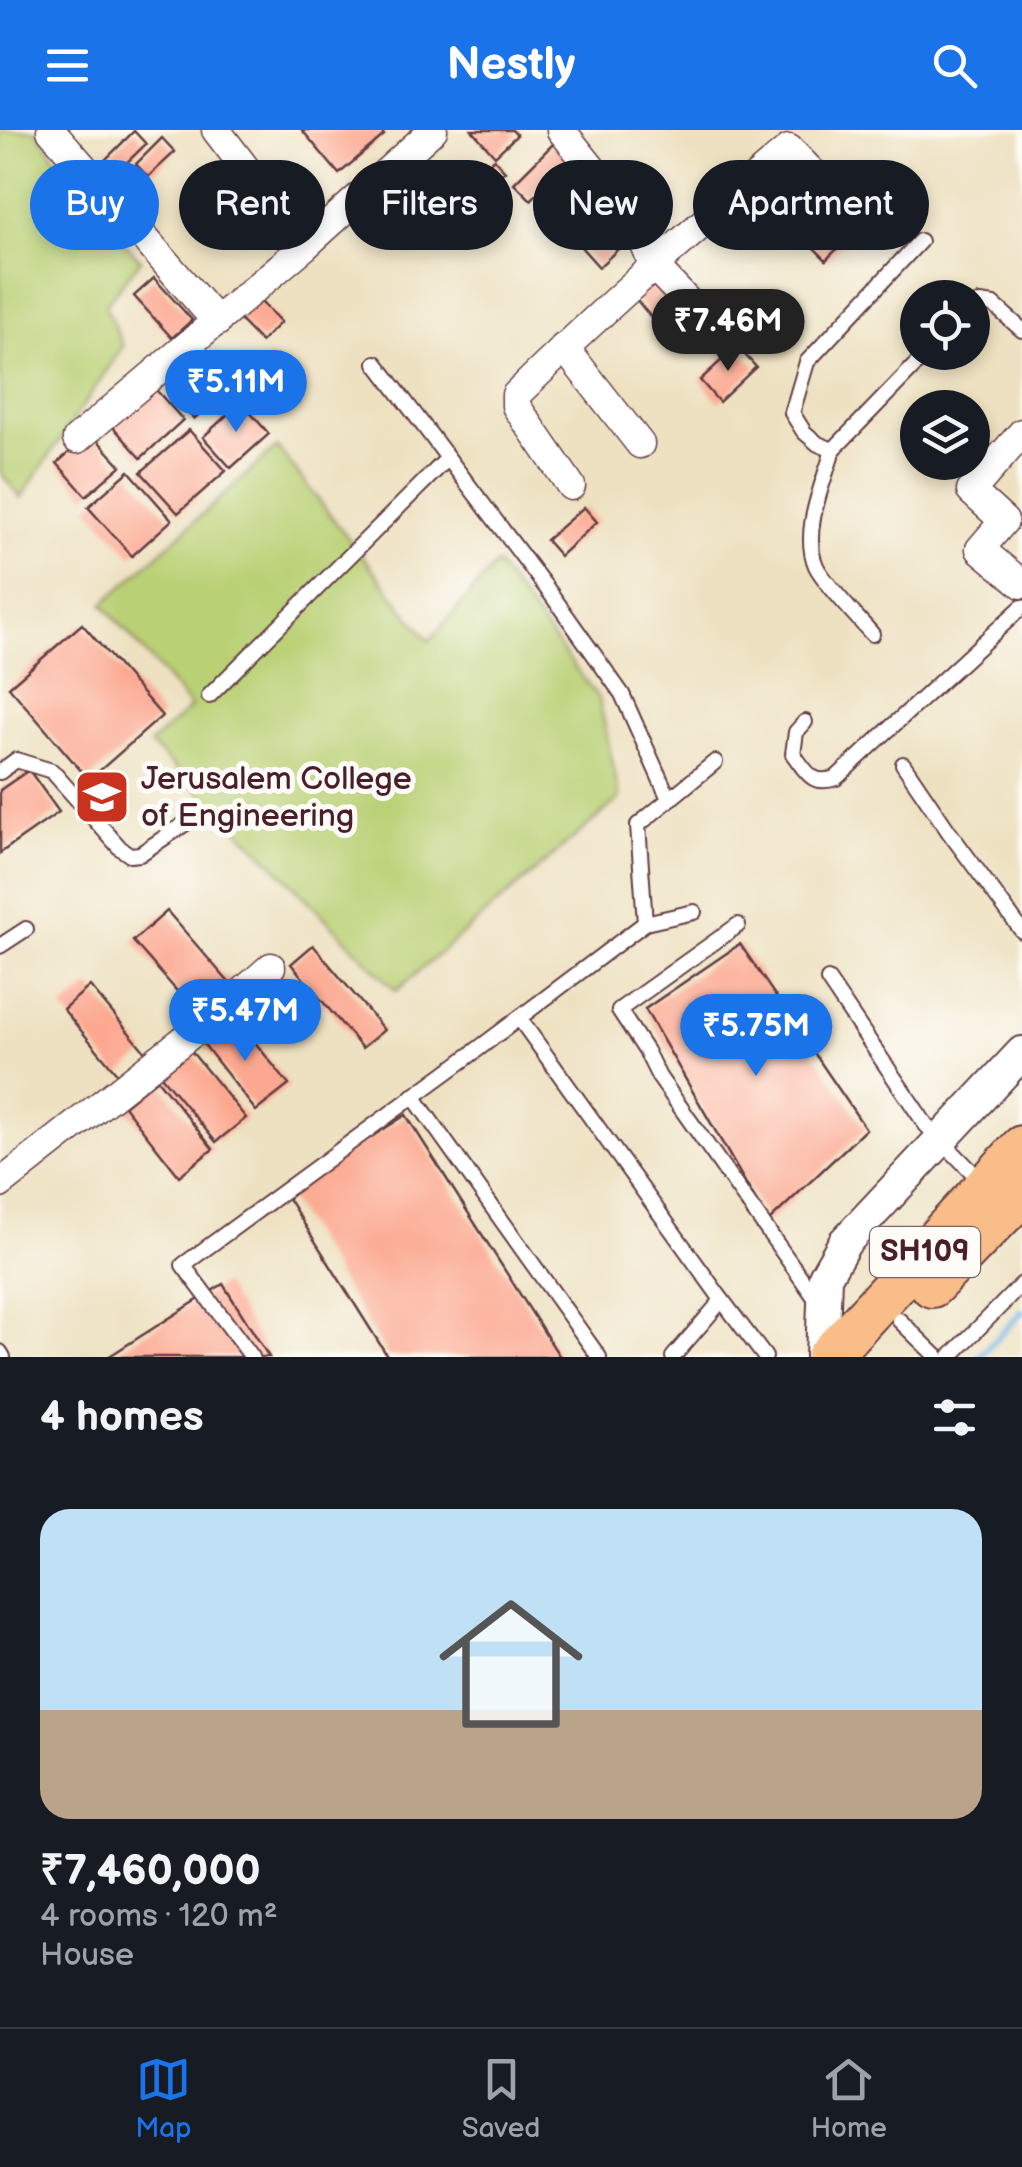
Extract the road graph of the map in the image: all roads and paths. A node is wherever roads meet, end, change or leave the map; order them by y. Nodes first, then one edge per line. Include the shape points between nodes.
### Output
1 (52, 130) edge
2 (216, 130) edge
3 (432, 130) edge
4 (561, 130) edge
5 (239, 160) edge
6 (775, 160) edge
7 (799, 160) edge
8 (325, 228) edge
9 (693, 231) edge
10 (300, 250) edge
11 (912, 250) edge
12 (654, 265) junction
13 (990, 304) edge
14 (217, 322) junction
15 (1022, 330) edge
16 (724, 340) dead end
17 (564, 347) junction
18 (376, 363) dead end
19 (910, 370) edge
20 (1022, 433) edge
21 (77, 438) dead end
22 (640, 444) dead end
23 (832, 450) junction
24 (448, 458) junction
25 (571, 486) dead end
26 (1022, 584) edge
27 (1022, 607) edge
28 (872, 634) dead end
29 (208, 696) dead end
30 (805, 722) dead end
31 (716, 762) dead end
32 (903, 764) dead end
33 (0, 772) edge
34 (669, 800) junction
35 (198, 815) dead end
36 (694, 912) dead end
37 (645, 922) junction
38 (738, 925) dead end
39 (26, 929) dead end
40 (1022, 931) edge
41 (0, 946) edge
42 (271, 967) dead end
43 (828, 980) dead end
44 (519, 1018) junction
45 (1022, 1053) edge
46 (413, 1096) junction
47 (941, 1140) junction
48 (1022, 1147) edge
49 (0, 1184) edge
50 (1004, 1190) edge
51 (1022, 1284) edge
52 (722, 1300) junction
53 (899, 1320) junction
54 (836, 1344) edge
55 (252, 1357) edge
56 (599, 1357) edge
57 (672, 1357) edge
58 (764, 1357) edge
59 (937, 1357) edge
60 (950, 1357) edge

1 - 14 street
2 - 5 street
3 - 8 street
4 - 12 street via 637,226
6 - 7 street via 788,149
9 - 12 street
10 - 14 street
11 - 23 lane via 807,362 792,413 804,432
12 - 16 street
12 - 17 street
13 - 15 lane
14 - 21 street
17 - 22 street
17 - 25 street via 516,395 516,406
18 - 24 lane
19 - 23 lane
20 - 26 street via 971,492 1004,521 980,548
23 - 28 lane via 810,545 817,570
24 - 29 lane
24 - 34 lane via 622,694
27 - 30 lane via 836,778 811,778 793,754
31 - 34 lane
32 - 40 lane
33 - 35 lane via 16,760 52,771 130,856
34 - 37 lane via 638,825
36 - 37 lane
37 - 44 lane
38 - 54 lane via 619,1010
39 - 41 lane
42 - 49 street
43 - 47 lane
44 - 46 lane
44 - 52 lane
45 - 47 street
46 - 55 lane via 183,1265
46 - 56 lane
47 - 50 lane
47 - 54 street via 845,1242 826,1277
48 - 50 main road, SH109
50 - 53 main road, SH109
50 - 54 main road, SH109
51 - 60 lane
52 - 57 lane
52 - 58 lane
53 - 54 main road, SH109
53 - 59 lane

